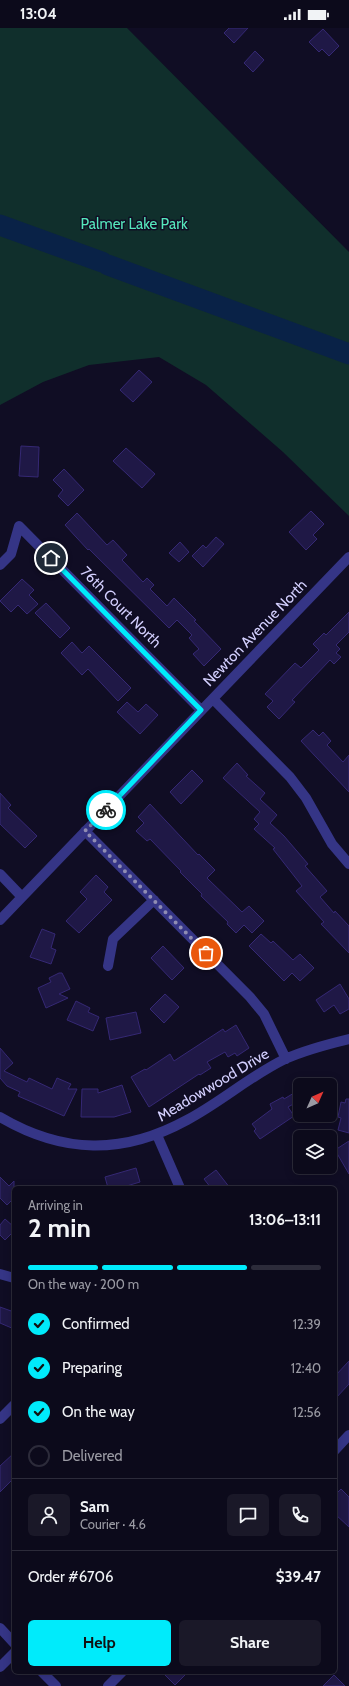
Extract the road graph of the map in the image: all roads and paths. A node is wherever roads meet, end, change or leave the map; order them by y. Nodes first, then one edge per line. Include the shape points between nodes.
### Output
1 (349, 556) edge
2 (0, 565) edge
3 (213, 699) junction
4 (201, 710) junction
5 (85, 831) junction
6 (349, 864) edge
7 (0, 874) edge
8 (22, 897) junction
9 (154, 900) junction
10 (0, 920) edge
11 (108, 966) dead end
12 (349, 1040) edge
13 (286, 1059) junction
14 (0, 1117) edge
15 (157, 1134) junction
16 (179, 1186) edge
17 (0, 1274) edge
18 (12, 1277) edge
19 (12, 1407) edge
20 (0, 1419) edge
21 (349, 1436) edge
22 (337, 1448) edge
23 (0, 1628) edge
24 (12, 1641) edge
25 (12, 1655) edge
26 (0, 1668) edge
27 (44, 1674) edge
28 (120, 1674) edge
29 (56, 1686) edge
30 (108, 1686) edge

1 - 3 street, Newton Avenue North
2 - 4 street, 76th Court North via 11,554 19,526
3 - 4 street, Newton Avenue North
3 - 6 street via 290,777 306,798 332,844
4 - 5 street, Newton Avenue North
5 - 8 street, Newton Avenue North
5 - 9 street
7 - 8 street
8 - 10 street, Newton Avenue North
9 - 11 street via 113,940
9 - 13 street via 250,997 264,1014
12 - 13 street, Meadowwood Drive via 321,1046
13 - 15 street, Meadowwood Drive via 257,1074 188,1120
14 - 15 street, Meadowwood Drive via 20,1129 47,1139 76,1145 105,1146 134,1142
15 - 16 street
17 - 18 street
19 - 20 street
21 - 22 street
23 - 24 street
25 - 26 street
27 - 29 street
28 - 30 street

